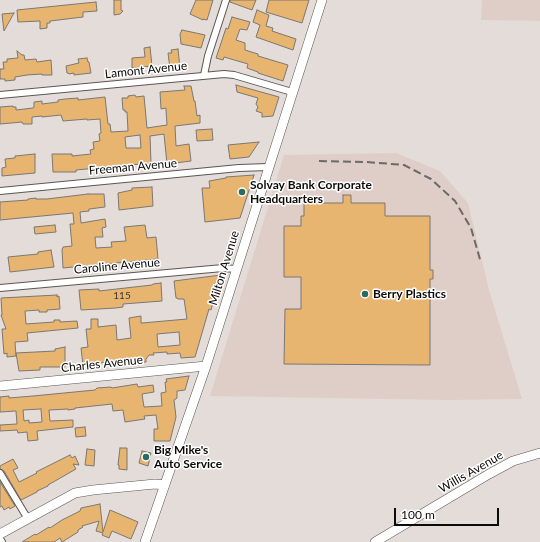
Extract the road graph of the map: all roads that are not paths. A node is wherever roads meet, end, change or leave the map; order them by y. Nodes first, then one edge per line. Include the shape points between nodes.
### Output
1 (226, 0) edge
2 (322, 0) edge
3 (204, 75) junction
4 (292, 92) junction
5 (0, 95) edge
6 (268, 167) junction
7 (0, 191) edge
8 (236, 269) junction
9 (0, 288) edge
10 (206, 366) junction
11 (0, 386) edge
12 (540, 453) edge
13 (0, 473) edge
14 (165, 485) junction
15 (28, 519) junction
16 (0, 534) edge
17 (0, 539) edge
18 (2, 542) edge
19 (145, 542) edge
20 (375, 542) edge

1 - 3 street
2 - 4 main road, Milton Avenue
3 - 4 street, Lamont Avenue via 234,74
3 - 5 street, Lamont Avenue
4 - 6 main road, Milton Avenue
6 - 7 street, Freeman Avenue
6 - 8 main road, Milton Avenue
8 - 9 street, Caroline Avenue via 223,268
8 - 10 main road, Milton Avenue
10 - 11 main road, Charles Avenue
10 - 14 main road, Milton Avenue
12 - 20 main road, Willis Avenue via 513,461
13 - 15 street
14 - 15 main road via 75,493
14 - 19 main road, Milton Avenue
15 - 16 main road
17 - 18 street

